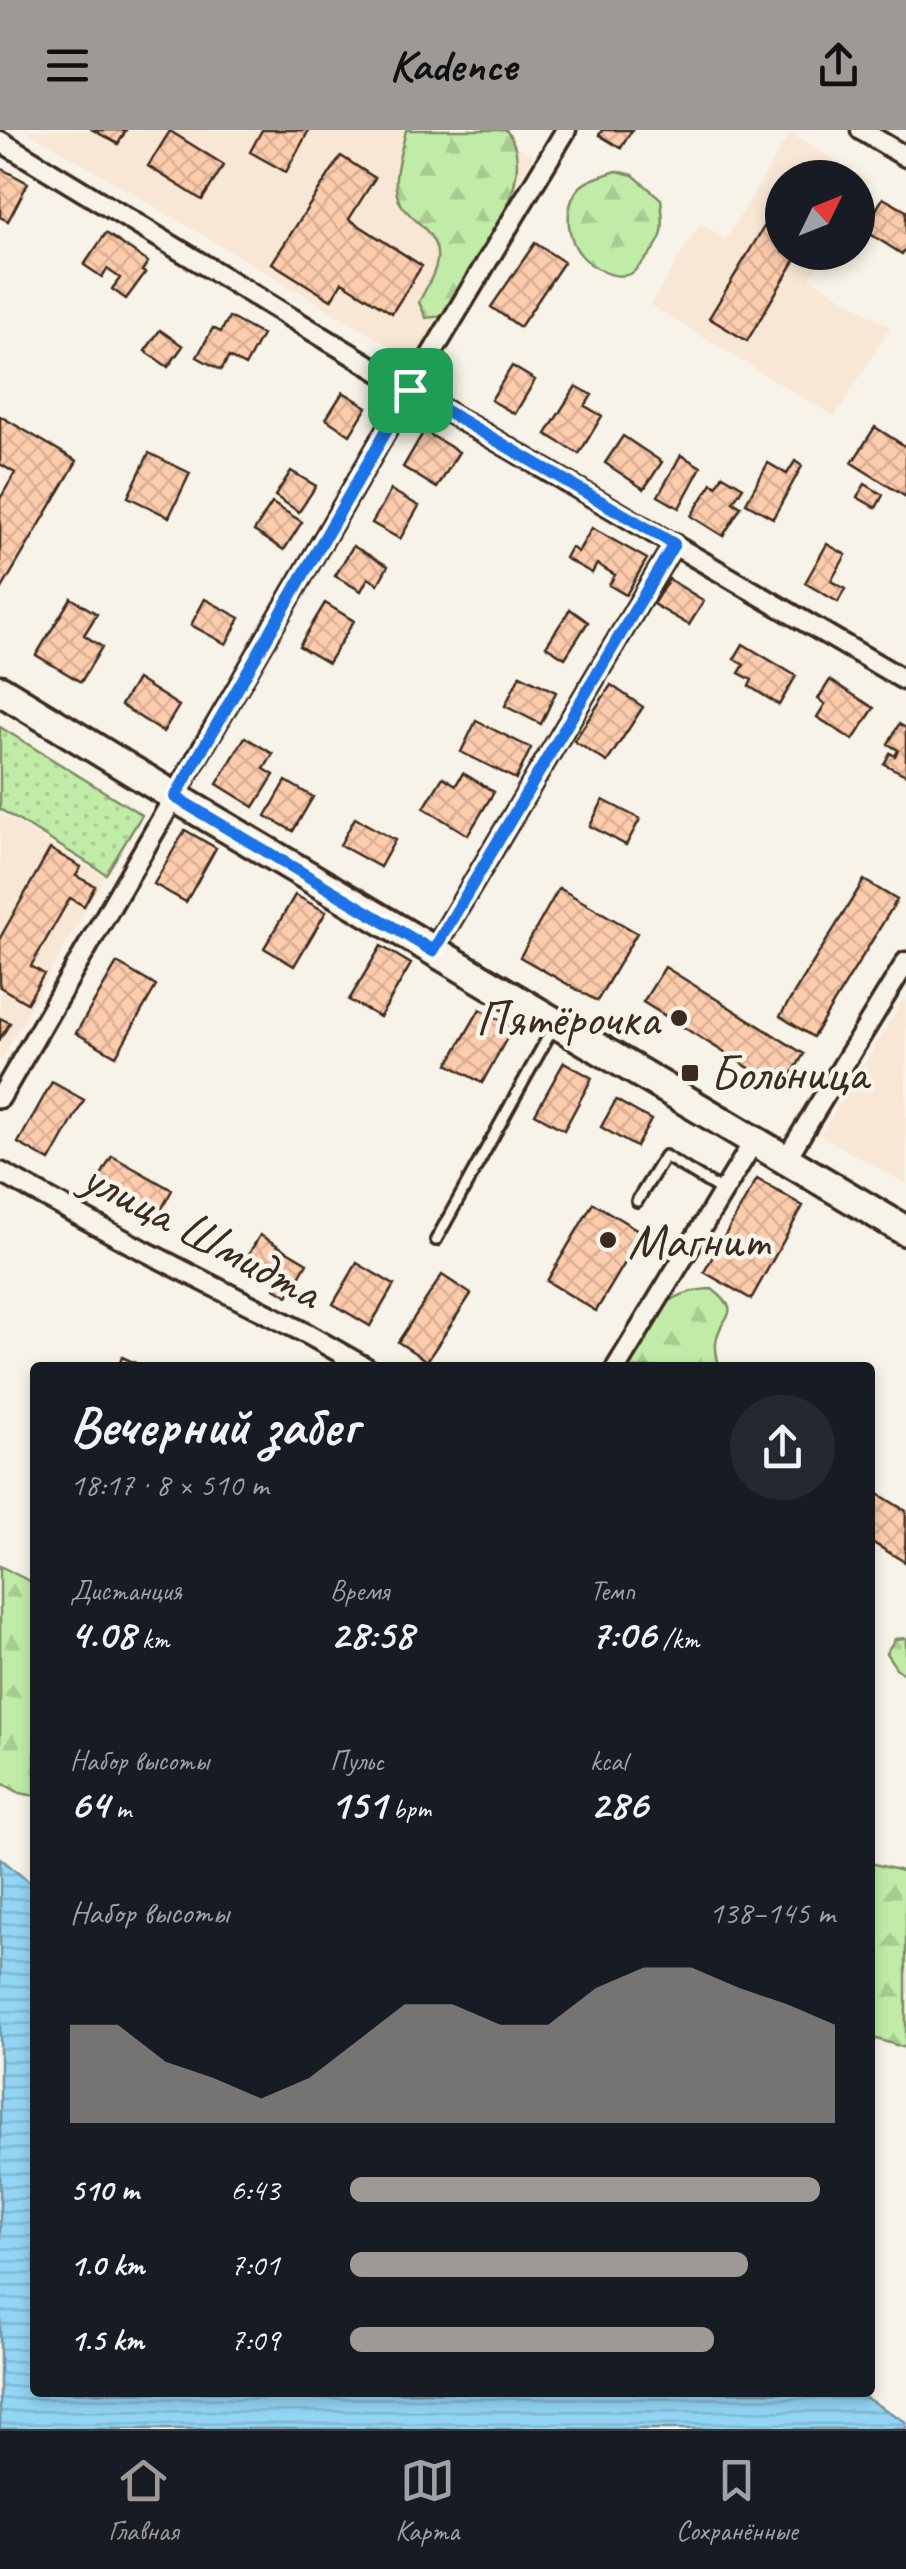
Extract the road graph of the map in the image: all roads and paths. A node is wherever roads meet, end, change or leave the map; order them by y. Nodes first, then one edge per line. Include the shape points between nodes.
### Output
1 (566, 130) edge
2 (861, 130) edge
3 (0, 141) edge
4 (906, 157) edge
5 (410, 390) junction
6 (674, 544) junction
7 (906, 681) edge
8 (0, 690) edge
9 (175, 797) junction
10 (433, 951) junction
11 (906, 962) edge
12 (556, 1024) junction
13 (0, 1098) edge
14 (754, 1141) junction
15 (786, 1160) junction
16 (0, 1172) edge
17 (724, 1192) junction
18 (637, 1200) dead end
19 (906, 1231) edge
20 (436, 1240) dead end
21 (355, 1362) edge
22 (620, 1362) edge

1 - 5 street
2 - 4 street
3 - 5 street
5 - 6 street
5 - 9 street
6 - 7 street
6 - 10 street
8 - 9 main road
9 - 10 main road
9 - 13 street
10 - 12 main road
11 - 15 street
12 - 14 main road
12 - 20 lane
14 - 15 main road
14 - 17 street
15 - 19 main road
16 - 21 street, улица Шмидта
17 - 18 lane via 665,1156
17 - 22 street

